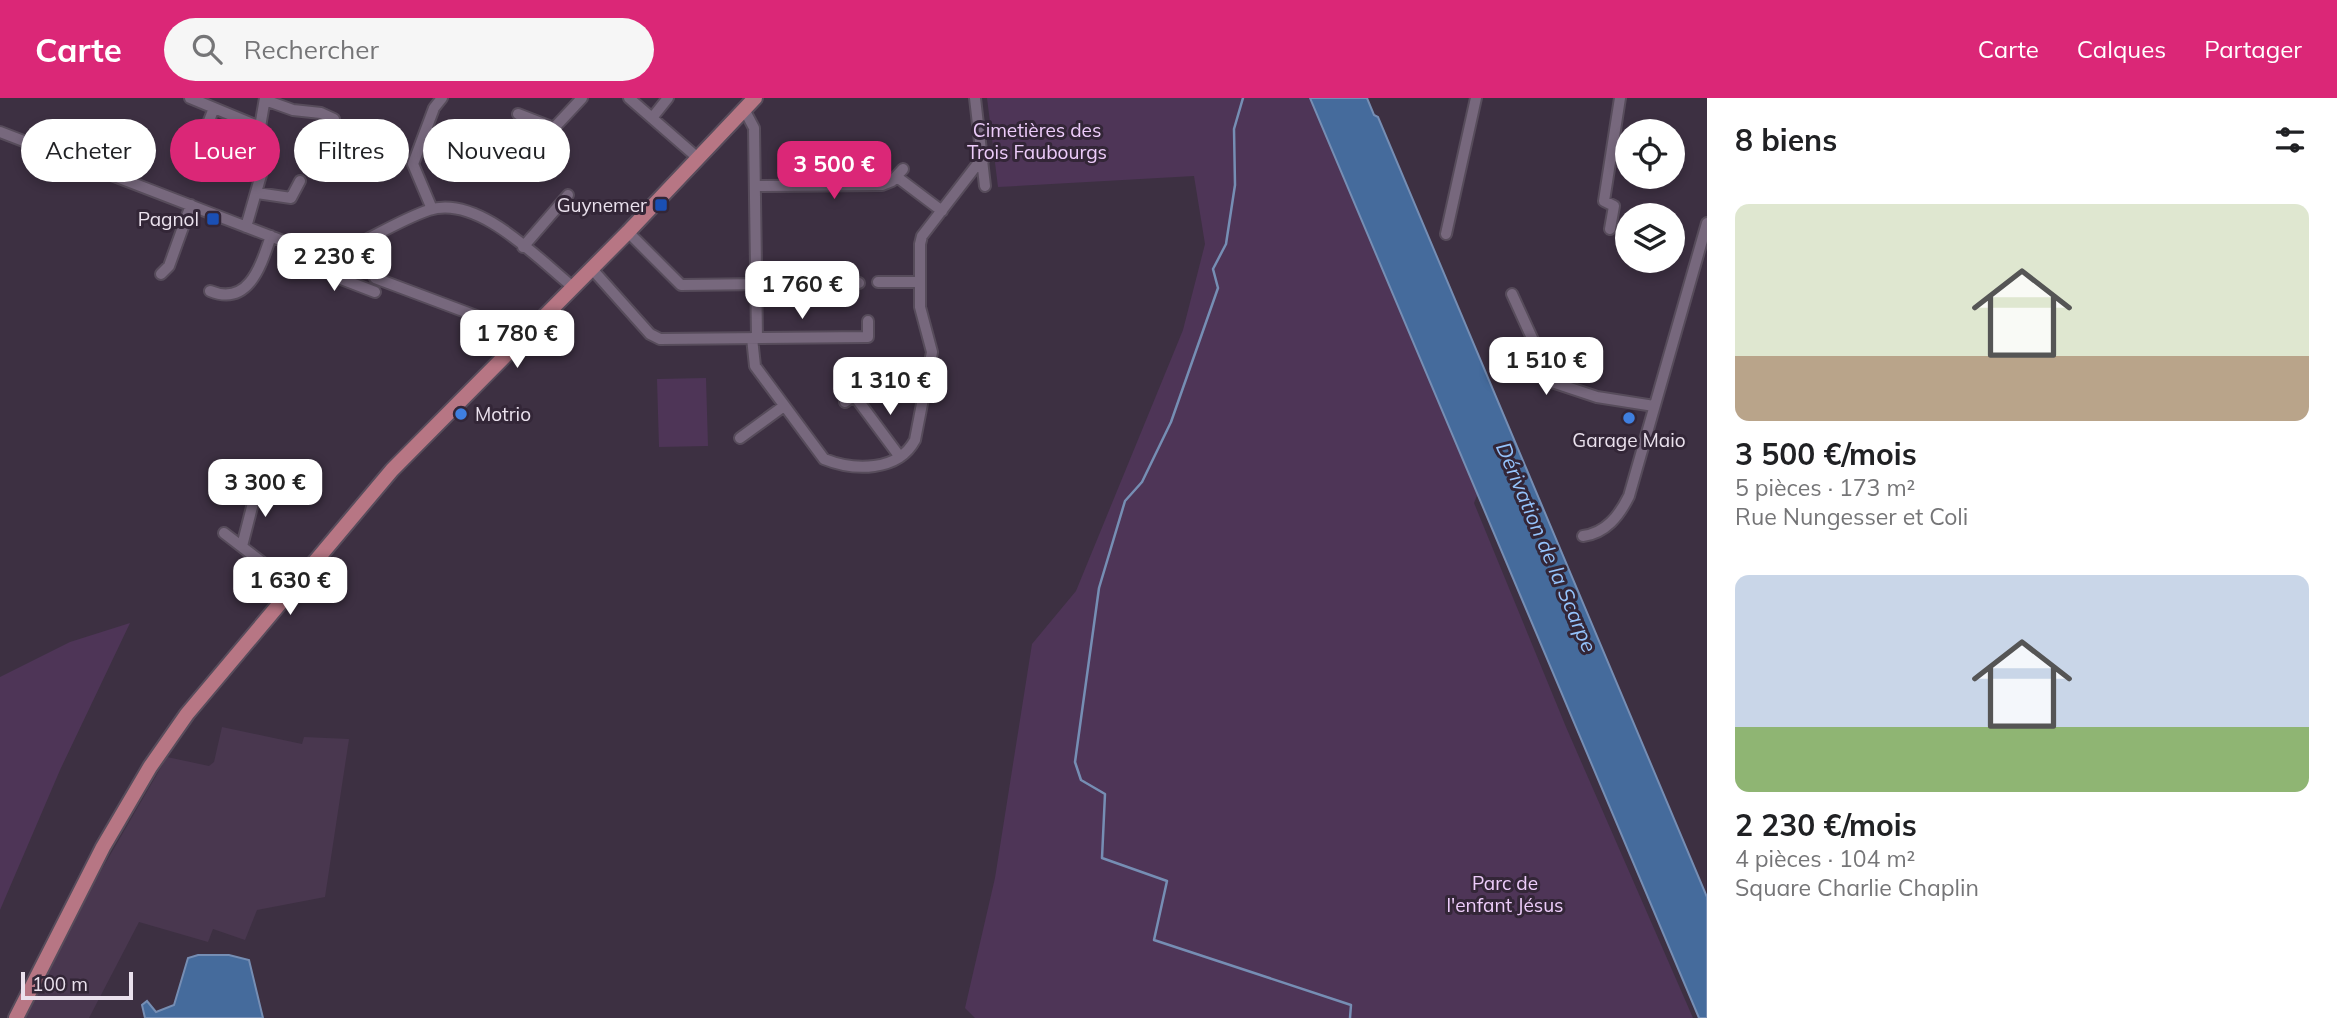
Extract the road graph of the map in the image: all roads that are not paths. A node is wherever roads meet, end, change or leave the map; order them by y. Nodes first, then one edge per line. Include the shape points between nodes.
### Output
1 (190, 98) edge
2 (582, 98) edge
3 (629, 98) edge
4 (668, 98) edge
5 (755, 98) edge
6 (975, 98) edge
7 (1476, 98) edge
8 (1620, 98) edge
9 (265, 99) edge
10 (435, 100) edge
11 (214, 108) junction
12 (745, 111) junction
13 (518, 114) dead end
14 (652, 118) junction
15 (210, 119) edge
16 (241, 119) edge
17 (261, 119) edge
18 (334, 119) dead end
19 (0, 132) edge
20 (699, 159) junction
21 (984, 161) junction
22 (259, 182) edge
23 (299, 182) edge
24 (755, 186) junction
25 (985, 186) dead end
26 (257, 193) junction
27 (568, 195) dead end
28 (191, 205) junction
29 (432, 209) junction
30 (942, 211) junction
31 (1707, 223) edge
32 (246, 227) junction
33 (1610, 229) dead end
34 (628, 232) junction
35 (1446, 234) dead end
36 (271, 236) junction
37 (523, 247) junction
38 (327, 258) junction
39 (592, 269) junction
40 (161, 274) dead end
41 (374, 278) dead end
42 (878, 282) dead end
43 (920, 282) junction
44 (859, 283) dead end
45 (757, 285) junction
46 (573, 288) junction
47 (210, 291) dead end
48 (375, 292) dead end
49 (1512, 294) dead end
50 (868, 321) dead end
51 (527, 335) junction
52 (755, 338) junction
53 (854, 396) dead end
54 (784, 406) junction
55 (1654, 406) junction
56 (740, 438) dead end
57 (900, 457) junction
58 (264, 478) dead end
59 (224, 533) dead end
60 (1583, 536) dead end
61 (242, 546) junction
62 (293, 586) junction
63 (13, 1018) edge

1 - 11 street
2 - 13 street via 554,128
3 - 14 street
4 - 14 street
5 - 12 main road
6 - 21 street
7 - 35 street
8 - 33 street via 1604,201 1614,206
9 - 17 street
9 - 18 street
10 - 29 street via 413,163
11 - 15 street
11 - 16 street
12 - 20 main road
12 - 24 street via 754,128
14 - 20 street
19 - 28 street
20 - 34 main road
21 - 25 street
21 - 30 street
22 - 26 street
23 - 26 street via 291,198
24 - 30 street via 883,185 900,173
24 - 45 street
26 - 32 street
27 - 37 street
28 - 32 street
28 - 40 street via 169,266
29 - 37 street via 474,211
29 - 38 street
30 - 43 street via 921,240
31 - 55 street
32 - 36 street
34 - 39 main road
34 - 45 street via 678,284
36 - 38 street
36 - 47 street via 246,288 234,295
37 - 46 street
38 - 48 street via 336,277
39 - 46 main road
39 - 52 street via 657,338
41 - 51 street
42 - 43 street
43 - 57 street via 921,311 932,352 915,440
44 - 45 street
45 - 52 street
46 - 51 main road
49 - 55 street via 1552,382 1597,397
50 - 52 street via 868,337
51 - 62 main road via 387,476
52 - 54 street via 755,366
53 - 57 street
54 - 56 street
54 - 57 street via 828,460 880,467
55 - 60 street via 1626,503 1604,528
58 - 61 street
59 - 61 street
61 - 62 street
62 - 63 main road via 169,738 99,855

